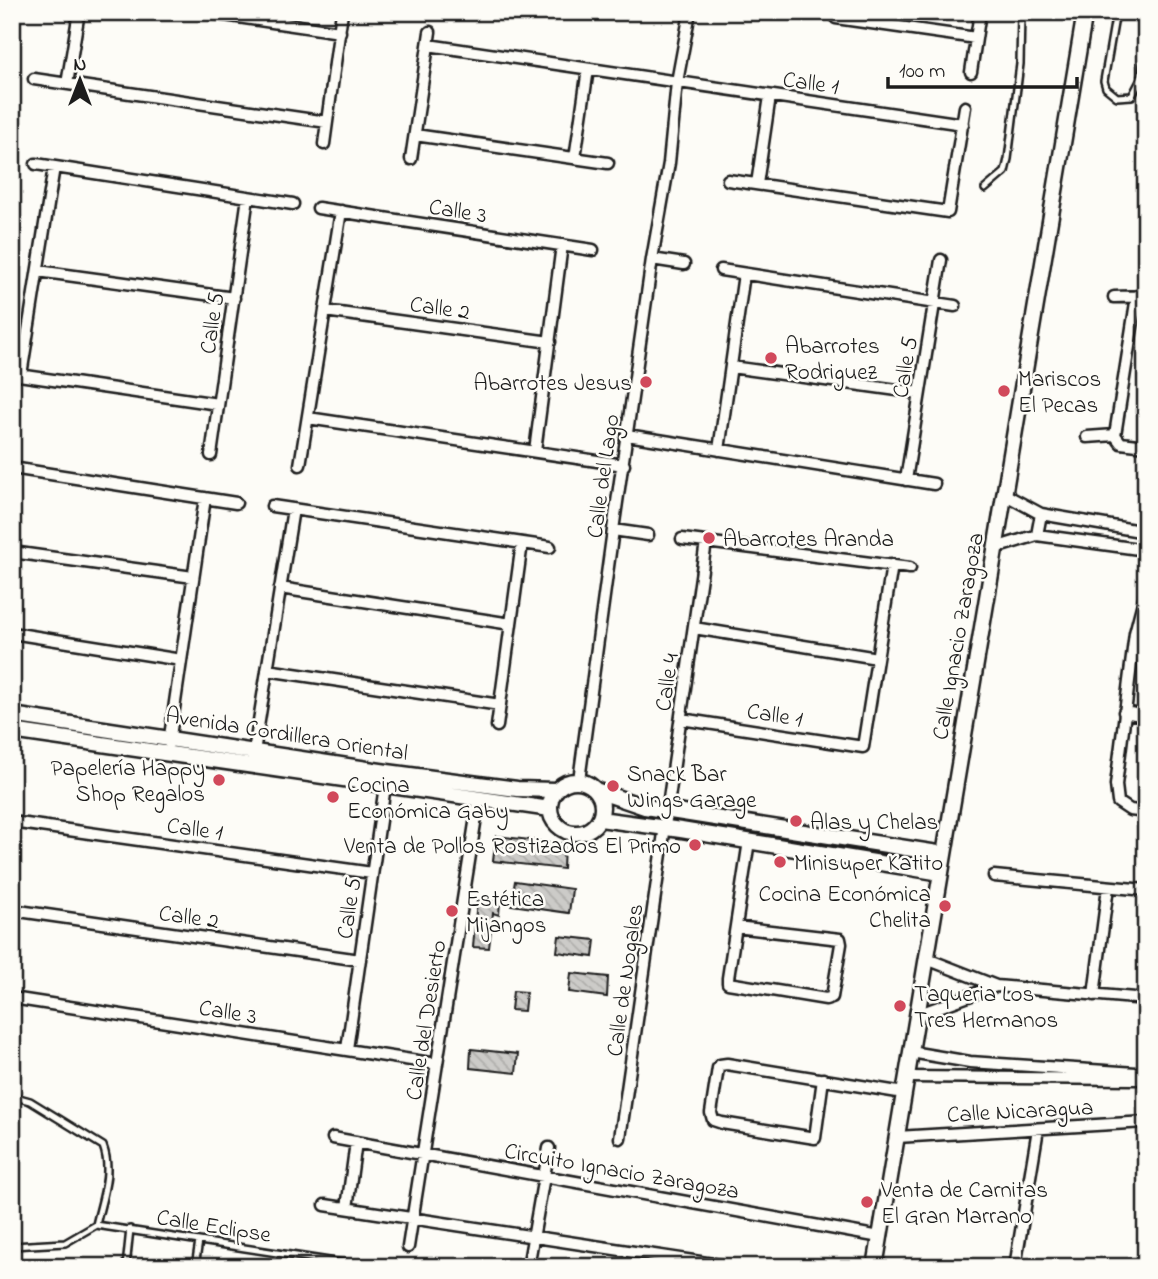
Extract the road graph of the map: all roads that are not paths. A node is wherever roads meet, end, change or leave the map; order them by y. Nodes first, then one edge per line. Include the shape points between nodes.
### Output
1 (79, 12) edge
2 (204, 12) edge
3 (342, 12) edge
4 (690, 12) edge
5 (980, 12) edge
6 (1021, 12) edge
7 (1085, 12) edge
8 (1116, 12) edge
9 (838, 15) edge
10 (340, 32) junction
11 (430, 32) dead end
12 (976, 38) junction
13 (1146, 44) edge
14 (428, 45) junction
15 (588, 69) junction
16 (971, 72) dead end
17 (34, 79) dead end
18 (677, 82) junction
19 (67, 84) junction
20 (770, 96) junction
21 (965, 107) dead end
22 (327, 122) junction
23 (962, 124) junction
24 (415, 135) junction
25 (324, 144) dead end
26 (575, 158) junction
27 (411, 159) dead end
28 (608, 163) dead end
29 (36, 164) dead end
30 (54, 167) junction
31 (728, 180) dead end
32 (757, 184) junction
33 (985, 189) dead end
34 (248, 197) junction
35 (293, 204) dead end
36 (318, 208) dead end
37 (341, 211) junction
38 (562, 246) junction
39 (593, 250) dead end
40 (652, 260) junction
41 (941, 260) dead end
42 (684, 264) dead end
43 (721, 270) dead end
44 (37, 271) junction
45 (744, 274) junction
46 (1141, 296) edge
47 (1114, 297) dead end
48 (234, 298) junction
49 (934, 303) junction
50 (955, 306) dead end
51 (325, 311) junction
52 (550, 342) junction
53 (731, 367) junction
54 (17, 374) edge
55 (919, 393) junction
56 (218, 404) junction
57 (308, 418) junction
58 (627, 435) junction
59 (1115, 435) junction
60 (1087, 437) dead end
61 (1146, 446) edge
62 (719, 450) junction
63 (535, 452) junction
64 (211, 455) dead end
65 (300, 465) dead end
66 (624, 465) junction
67 (12, 468) edge
68 (906, 480) junction
69 (934, 484) dead end
70 (1004, 495) junction
71 (205, 498) junction
72 (236, 503) dead end
73 (272, 506) dead end
74 (293, 509) junction
75 (1041, 514) junction
76 (613, 530) junction
77 (1146, 532) edge
78 (648, 535) dead end
79 (1037, 535) junction
80 (682, 539) dead end
81 (706, 542) junction
82 (522, 543) junction
83 (550, 547) dead end
84 (995, 548) junction
85 (1146, 550) edge
86 (12, 552) edge
87 (892, 565) junction
88 (910, 568) dead end
89 (193, 577) junction
90 (280, 589) junction
91 (1146, 591) edge
92 (511, 624) junction
93 (694, 628) junction
94 (12, 633) edge
95 (1140, 634) edge
96 (877, 658) junction
97 (181, 660) junction
98 (267, 670) junction
99 (500, 705) junction
100 (1124, 712) junction
101 (12, 715) edge
102 (1146, 716) edge
103 (681, 719) junction
104 (497, 726) dead end
105 (12, 731) edge
106 (170, 738) junction
107 (254, 751) junction
108 (167, 755) junction
109 (251, 767) junction
110 (386, 779) junction
111 (579, 780) junction
112 (555, 790) junction
113 (598, 791) junction
114 (479, 798) junction
115 (550, 809) junction
116 (667, 810) junction
117 (1146, 812) edge
118 (600, 819) junction
119 (12, 822) edge
120 (665, 827) junction
121 (852, 839) junction
122 (748, 841) junction
123 (944, 854) junction
124 (848, 859) junction
125 (372, 873) junction
126 (941, 873) junction
127 (994, 876) dead end
128 (1108, 887) junction
129 (1146, 891) edge
130 (12, 910) edge
131 (736, 927) junction
132 (927, 959) junction
133 (360, 960) junction
134 (996, 986) junction
135 (1094, 995) junction
136 (12, 998) edge
137 (1146, 999) edge
138 (917, 1015) junction
139 (348, 1049) junction
140 (911, 1052) junction
141 (970, 1062) junction
142 (437, 1064) junction
143 (907, 1077) junction
144 (968, 1078) junction
145 (823, 1079) junction
146 (904, 1093) junction
147 (12, 1096) edge
148 (1146, 1122) edge
149 (1038, 1129) junction
150 (897, 1137) junction
151 (333, 1138) dead end
152 (620, 1138) dead end
153 (356, 1142) junction
154 (549, 1148) dead end
155 (423, 1154) junction
156 (544, 1175) junction
157 (324, 1205) dead end
158 (347, 1208) junction
159 (413, 1219) junction
160 (96, 1225) junction
161 (130, 1229) junction
162 (533, 1237) junction
163 (880, 1237) junction
164 (199, 1241) junction
165 (12, 1246) edge
166 (408, 1247) dead end
167 (126, 1267) edge
168 (195, 1267) edge
169 (369, 1267) edge
170 (528, 1267) edge
171 (733, 1267) edge
172 (875, 1267) edge
173 (1015, 1267) edge

1 - 19 street
2 - 10 street
3 - 10 street
4 - 18 street, Calle del Lago
5 - 12 street
6 - 33 lane via 1020,64 1008,159 1005,172
7 - 70 street, Calle Ignacio Zaragoza
8 - 13 lane via 1104,81 1117,97 1132,96 1137,89
9 - 12 street
10 - 22 street
11 - 14 street
12 - 16 street
14 - 15 street, Calle 1
14 - 24 street
15 - 18 street, Calle 1
15 - 26 street
17 - 19 street
18 - 20 street, Calle 1
18 - 40 street, Calle del Lago
19 - 22 street
20 - 23 street, Calle 1
20 - 32 street
21 - 23 street
22 - 25 street
23 - 32 street via 948,212
24 - 26 street
24 - 27 street
26 - 28 street
29 - 30 street
30 - 34 street
30 - 44 street
31 - 32 street
34 - 35 street
34 - 48 street, Calle 5
36 - 37 street, Calle 3
37 - 38 street, Calle 3
37 - 51 street
38 - 39 street, Calle 3
38 - 52 street
40 - 42 street
40 - 58 street, Calle del Lago
41 - 49 street, Calle 5
43 - 45 street
44 - 48 street
44 - 54 street
45 - 49 street
45 - 53 street
46 - 47 street
46 - 59 street
48 - 56 street, Calle 5
49 - 50 street
49 - 55 street, Calle 5
51 - 52 street, Calle 2
51 - 57 street
52 - 63 street
53 - 55 street
53 - 62 street
54 - 56 street
55 - 68 street, Calle 5
56 - 64 street, Calle 5
57 - 63 street
57 - 65 street
58 - 62 street
58 - 66 street, Calle del Lago
59 - 60 street
59 - 61 street via 1121,443
62 - 68 street
63 - 66 street
66 - 76 street, Calle del Lago
67 - 71 street
68 - 69 street
70 - 75 street
70 - 84 street, Calle Ignacio Zaragoza
71 - 72 street
71 - 89 street
73 - 74 street
74 - 82 street
74 - 90 street
75 - 77 street
75 - 79 street
76 - 78 street
76 - 111 street, Calle del Lago
79 - 84 street
79 - 85 street
80 - 81 street
81 - 87 street
81 - 93 street, Calle 4
82 - 83 street
82 - 92 street
84 - 123 street, Calle Ignacio Zaragoza
86 - 89 street
87 - 88 street
87 - 96 street
89 - 97 street
90 - 92 street
90 - 98 street
91 - 95 street
92 - 99 street
93 - 96 street
93 - 103 street, Calle 4
94 - 97 street
95 - 100 street
96 - 103 street, Calle 1 via 863,747
97 - 106 street
98 - 99 street
98 - 107 street
99 - 104 street
100 - 102 street
100 - 117 street via 1118,802
101 - 106 street, Avenida Cordillera Oriental
103 - 116 street, Calle 4
105 - 108 street, Avenida Cordillera Oriental
106 - 107 street, Avenida Cordillera Oriental
106 - 108 street
107 - 109 street
107 - 110 street, Avenida Cordillera Oriental
108 - 109 street, Avenida Cordillera Oriental
109 - 110 street, Avenida Cordillera Oriental
110 - 112 street, Avenida Cordillera Oriental
110 - 114 street, Avenida Cordillera Oriental
110 - 125 street, Calle 5
111 - 112 street
111 - 113 street
112 - 115 street
113 - 116 street
113 - 118 street via 603,810
114 - 115 street, Avenida Cordillera Oriental
114 - 142 street, Calle del Desierto
115 - 118 street via 558,826 576,834 594,827
116 - 120 street, Calle 4
116 - 121 street
118 - 120 street
119 - 125 street, Calle 1
120 - 122 street
120 - 152 street, Calle de Nogales
121 - 123 street
121 - 124 street
122 - 124 street
122 - 131 street
123 - 126 street, Calle Ignacio Zaragoza
124 - 126 street
125 - 133 street, Calle 5
126 - 132 street, Calle Ignacio Zaragoza
127 - 128 street
128 - 129 street
128 - 135 street
130 - 133 street, Calle 2
131 - 131 street via 728,984 832,998 840,939
132 - 134 street
132 - 138 street, Calle Ignacio Zaragoza
133 - 139 street, Calle 5
134 - 135 street
134 - 138 street
135 - 137 street
136 - 139 street, Calle 3
138 - 140 street, Calle Ignacio Zaragoza
139 - 142 street, Calle 3
140 - 141 street
140 - 143 street, Calle Ignacio Zaragoza
141 - 144 street
141 - 144 street via 1139,1076
142 - 155 street, Calle del Desierto
143 - 144 street
143 - 146 street, Calle Ignacio Zaragoza
145 - 145 street via 720,1065 713,1120 815,1138
145 - 146 street
146 - 150 street, Calle Ignacio Zaragoza
147 - 160 lane via 30,1101 103,1146 107,1179
148 - 149 street, Calle Nicaragua
149 - 150 street, Calle Nicaragua
149 - 173 street
150 - 163 street, Calle Ignacio Zaragoza
151 - 153 street, Circuito Ignacio Zaragoza
153 - 155 street, Circuito Ignacio Zaragoza
153 - 158 street
154 - 156 street
155 - 156 street, Circuito Ignacio Zaragoza
155 - 159 street, Calle del Desierto
156 - 162 street
156 - 163 street, Circuito Ignacio Zaragoza
157 - 158 street
158 - 159 street
159 - 162 street
159 - 166 street, Calle del Desierto
160 - 161 lane, Calle Eclipse
160 - 165 lane via 65,1244
161 - 164 lane, Calle Eclipse
161 - 167 lane
162 - 170 street
162 - 171 street
163 - 172 street, Calle Ignacio Zaragoza
164 - 168 lane
164 - 169 lane, Calle Eclipse

